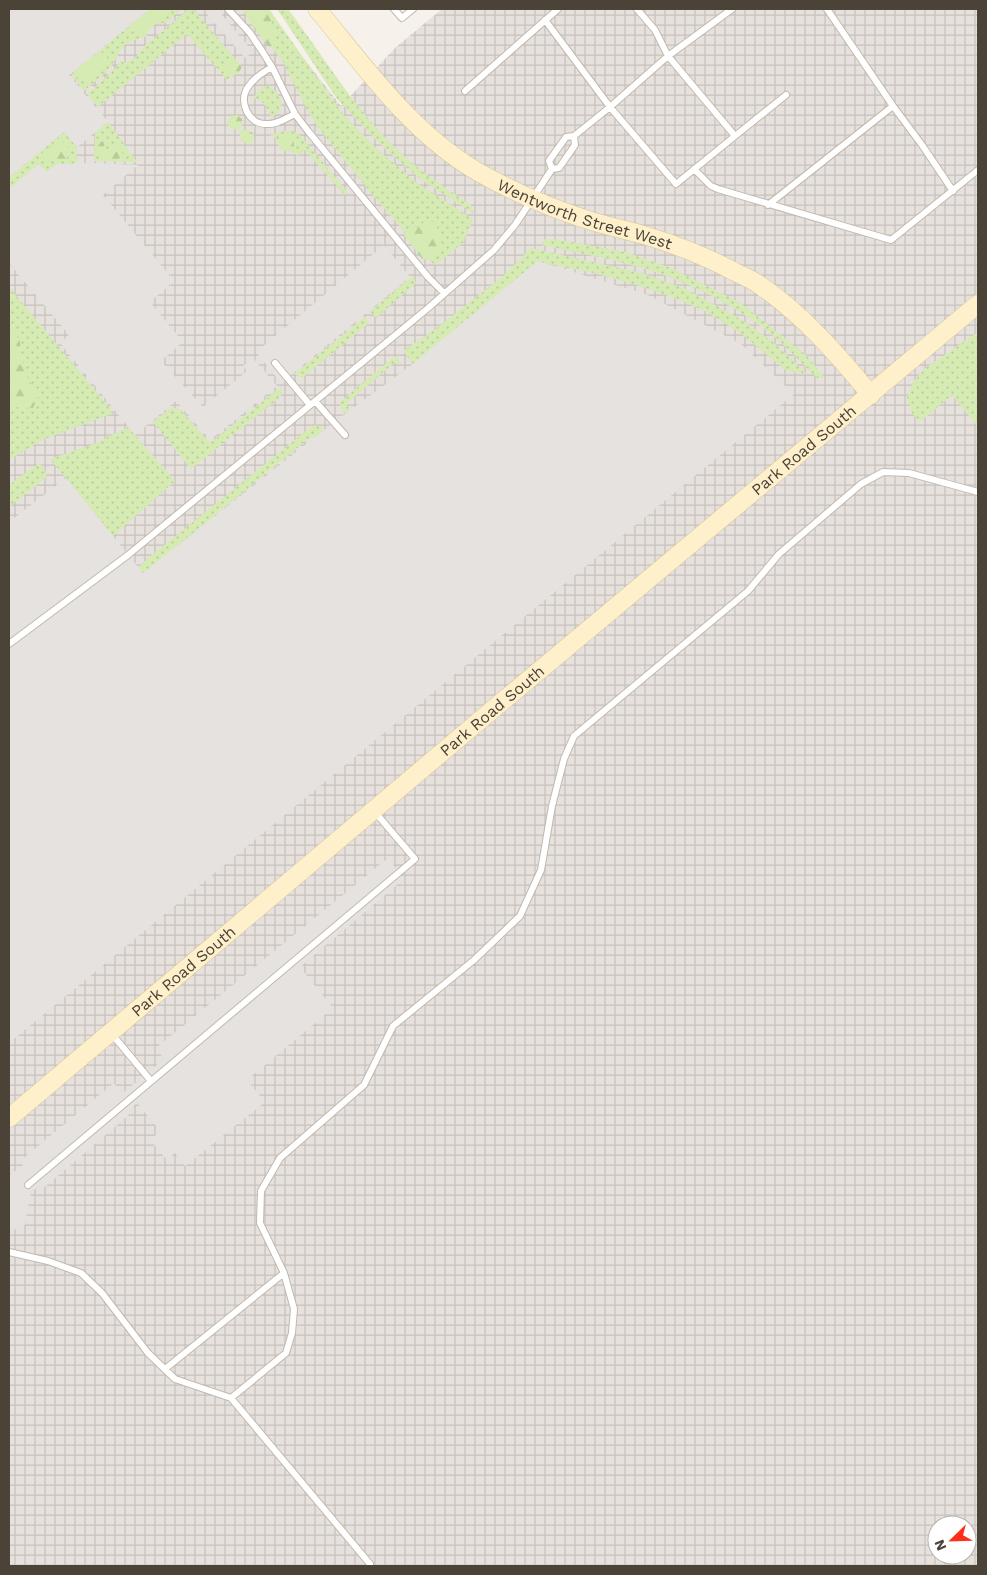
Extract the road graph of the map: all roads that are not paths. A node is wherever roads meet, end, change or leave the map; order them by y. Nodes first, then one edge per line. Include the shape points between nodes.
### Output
1 (228, 9) edge
2 (394, 9) edge
3 (413, 9) edge
4 (558, 9) edge
5 (637, 9) edge
6 (732, 9) edge
7 (827, 9) edge
8 (323, 12) edge
9 (545, 20) junction
10 (668, 56) junction
11 (272, 67) junction
12 (465, 91) dead end
13 (786, 95) dead end
14 (893, 106) junction
15 (610, 108) junction
16 (295, 114) junction
17 (574, 136) junction
18 (735, 136) junction
19 (552, 169) junction
20 (694, 169) junction
21 (978, 170) edge
22 (953, 192) junction
23 (532, 200) junction
24 (768, 205) junction
25 (444, 293) junction
26 (978, 304) edge
27 (275, 364) dead end
28 (871, 394) junction
29 (312, 403) junction
30 (345, 435) dead end
31 (978, 492) edge
32 (9, 644) edge
33 (374, 810) junction
34 (110, 1032) junction
35 (151, 1081) junction
36 (9, 1118) edge
37 (28, 1185) dead end
38 (9, 1252) edge
39 (284, 1273) junction
40 (165, 1369) junction
41 (231, 1398) junction
42 (370, 1564) dead end

1 - 11 lane via 250,33
2 - 3 lane via 402,18
4 - 9 lane
5 - 10 lane via 655,30
6 - 10 lane
7 - 14 lane
8 - 23 main road, Wentworth Street West via 376,82 433,141 478,172
9 - 12 lane
9 - 15 lane
10 - 15 lane
10 - 18 lane
11 - 16 lane
11 - 16 lane via 247,88 244,98 249,116 261,124 275,123
13 - 18 lane
14 - 22 lane
14 - 24 lane
15 - 17 lane
15 - 20 lane via 676,184
16 - 25 lane
17 - 19 lane via 575,145 570,153 559,168
17 - 19 lane via 566,136 554,153 549,161
18 - 20 lane
19 - 23 lane
20 - 24 lane via 711,186
21 - 22 lane
22 - 24 lane via 891,240
23 - 25 lane via 494,250
23 - 28 main road, Wentworth Street West via 710,259 760,285 800,317
25 - 29 lane
26 - 28 main road, Park Road South
27 - 29 lane
28 - 33 main road, Park Road South
29 - 30 lane
29 - 32 lane via 128,555
31 - 39 lane via 909,473 882,472 861,484 778,554 748,591 574,736 564,759 552,806 541,870 520,916 474,960 393,1026 364,1084 280,1158 261,1191 260,1223
33 - 34 main road, Park Road South
33 - 35 lane via 414,858
34 - 35 lane
34 - 36 main road, Park Road South
35 - 37 lane
38 - 40 lane via 81,1273 102,1293 148,1353
39 - 40 lane
39 - 41 lane via 294,1309 286,1354
40 - 41 lane via 175,1379
41 - 42 lane

